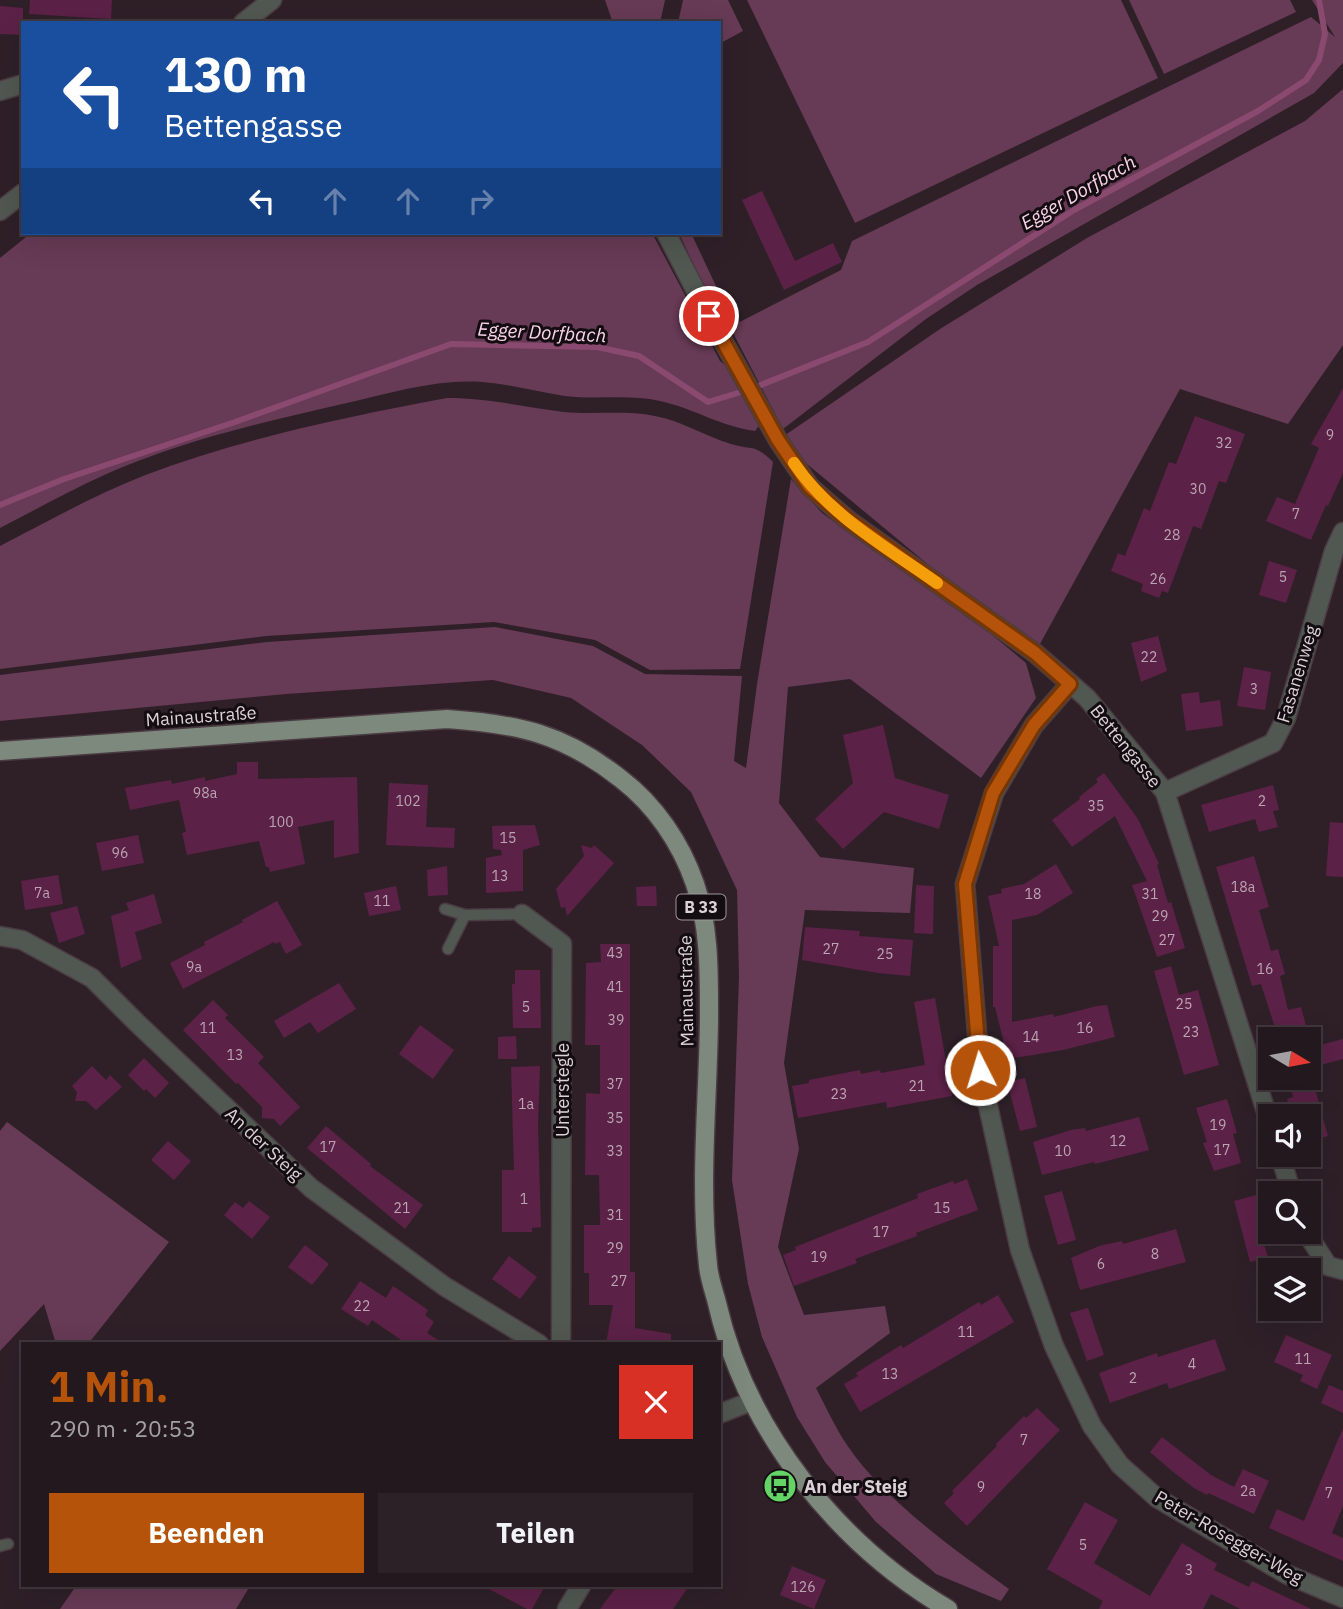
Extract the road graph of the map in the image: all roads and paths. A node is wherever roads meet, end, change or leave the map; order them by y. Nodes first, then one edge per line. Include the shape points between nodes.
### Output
1 (272, 0) edge
2 (246, 21) edge
3 (21, 85) edge
4 (0, 91) edge
5 (21, 195) edge
6 (0, 211) edge
7 (667, 235) edge
8 (1343, 532) edge
9 (1070, 684) junction
10 (0, 751) edge
11 (1165, 792) junction
12 (445, 909) dead end
13 (522, 914) joint
14 (465, 915) junction
15 (0, 936) edge
16 (448, 949) dead end
17 (1264, 1104) edge
18 (1314, 1244) edge
19 (1343, 1270) edge
20 (536, 1342) edge
21 (561, 1342) edge
22 (752, 1401) junction
23 (721, 1413) edge
24 (580, 1587) edge
25 (1343, 1598) edge
26 (567, 1609) edge
27 (948, 1609) edge

1 - 2 street
3 - 4 street
5 - 6 street
7 - 9 street, Bettengasse via 778,440 810,487 848,520 1035,653
8 - 11 street, Fasanenweg via 1286,719 1273,743
9 - 11 street, Bettengasse via 1087,698
9 - 25 street, Peter-Rosegger-Weg via 1034,725 993,793 965,884 980,1070 1020,1250 1054,1346 1092,1426 1121,1465 1157,1498 1286,1574
10 - 22 main road, Mainaustraße / B 33 via 447,719 499,723 549,736 600,762 641,794 674,838 696,885 705,926 708,1266 721,1321
11 - 17 street, Bettengasse
12 - 14 lane, Unterstegle
13 - 14 lane, Unterstegle
13 - 21 street, Unterstegle via 562,944
14 - 16 lane
15 - 20 street, An der Steig via 22,940 92,978 311,1188 444,1286
18 - 19 street via 1328,1266
22 - 23 street
22 - 27 main road, Mainaustraße / B 33 via 798,1475 858,1543
24 - 26 street

